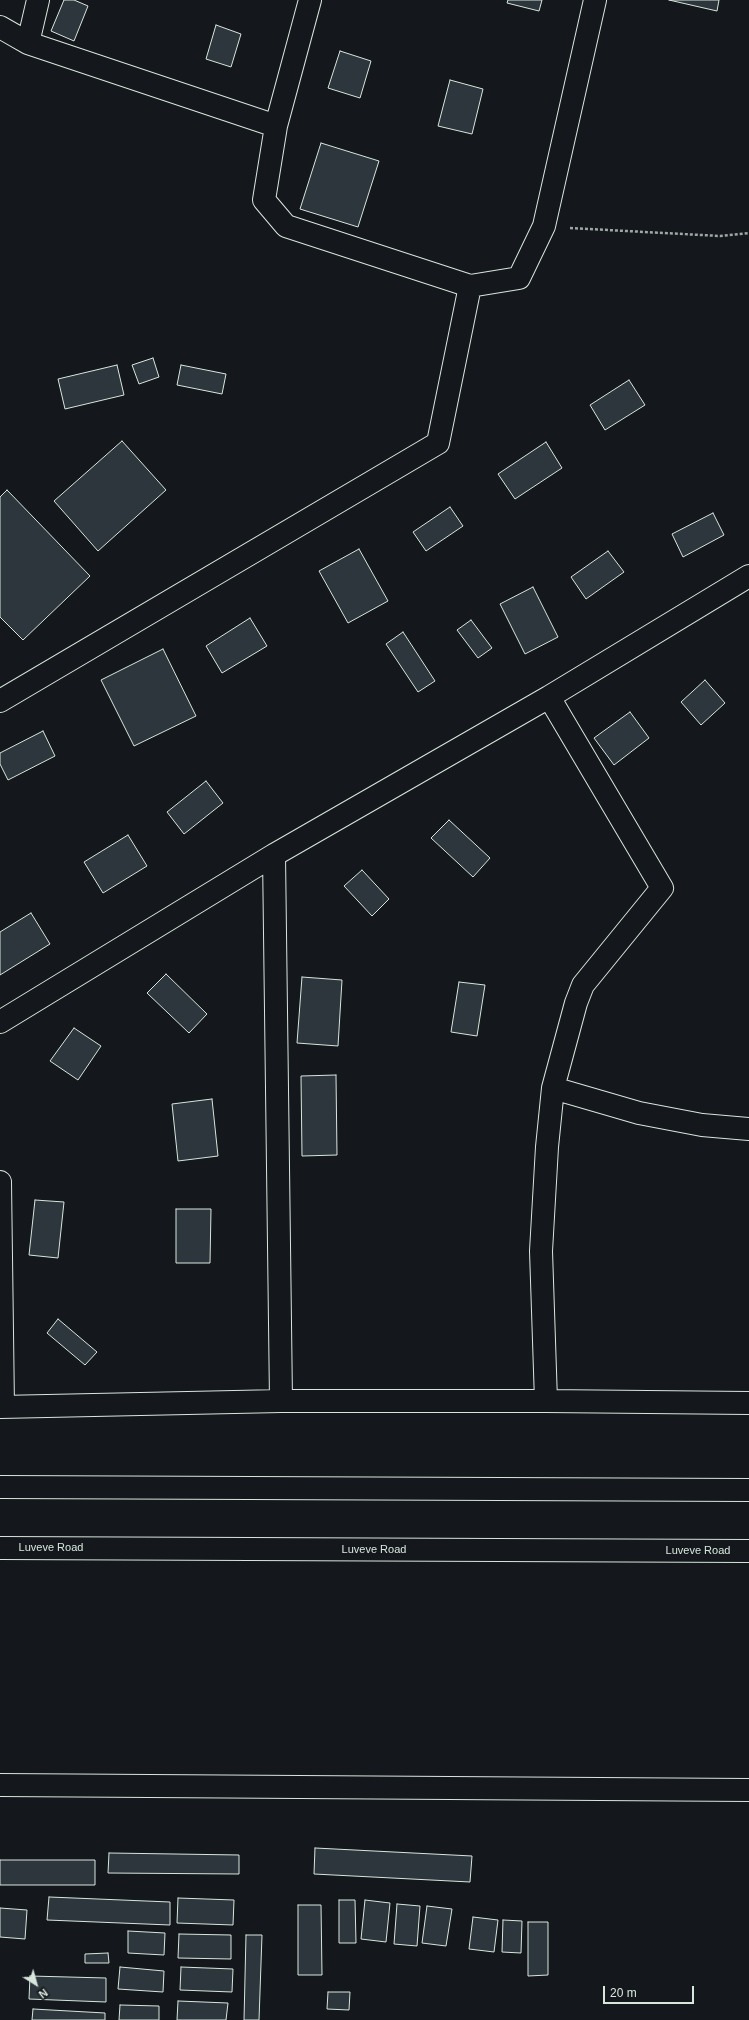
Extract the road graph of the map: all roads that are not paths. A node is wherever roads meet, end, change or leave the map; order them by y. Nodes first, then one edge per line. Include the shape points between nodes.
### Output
1 (38, 0) edge
2 (310, 0) edge
3 (595, 0) edge
4 (0, 27) edge
5 (28, 43) junction
6 (276, 126) junction
7 (470, 286) junction
8 (749, 576) edge
9 (549, 697) junction
10 (0, 701) edge
11 (274, 855) junction
12 (0, 1022) edge
13 (553, 1088) junction
14 (749, 1128) edge
15 (0, 1182) edge
16 (281, 1401) junction
17 (546, 1401) junction
18 (749, 1403) edge
19 (1, 1407) edge
20 (0, 1487) edge
21 (749, 1490) edge
22 (0, 1548) edge
23 (749, 1551) edge
24 (0, 1785) edge
25 (749, 1790) edge

1 - 5 street
2 - 6 street
3 - 7 street via 544,226 519,278
4 - 5 street
5 - 6 street
6 - 7 street via 264,200 286,226
7 - 10 street via 438,443
8 - 9 street
9 - 11 street
9 - 13 street via 662,888 584,985 576,1003
11 - 12 street
11 - 16 street
13 - 14 street via 639,1113 702,1125
13 - 17 street via 541,1251
15 - 19 street
16 - 17 street
16 - 19 street
17 - 18 street
20 - 21 street
22 - 23 street, Luveve Road
24 - 25 street

